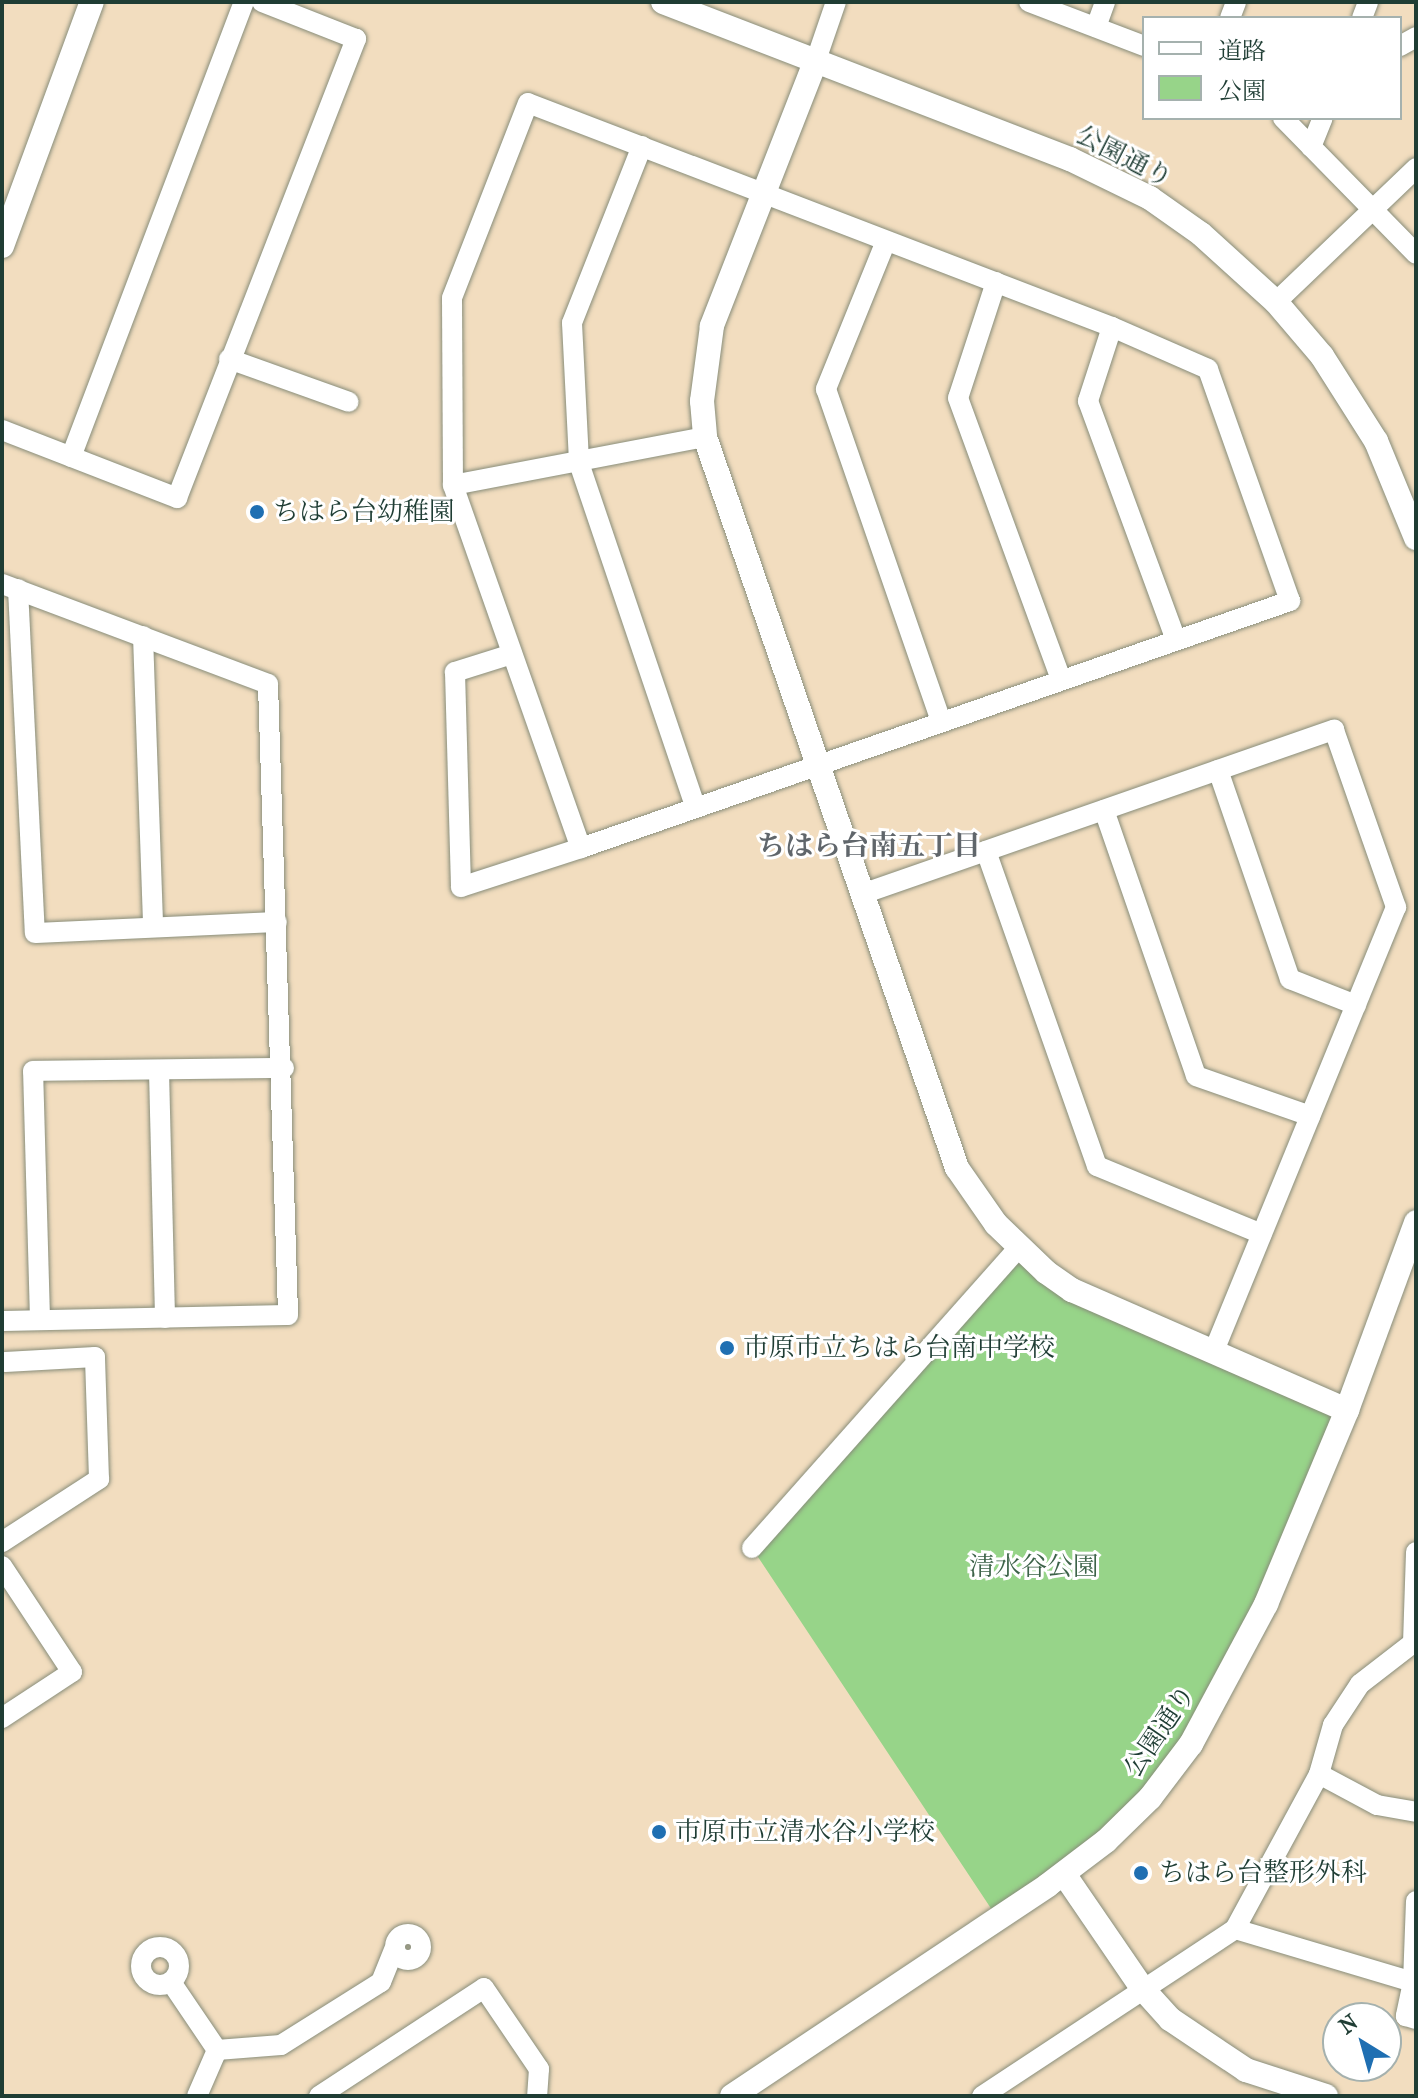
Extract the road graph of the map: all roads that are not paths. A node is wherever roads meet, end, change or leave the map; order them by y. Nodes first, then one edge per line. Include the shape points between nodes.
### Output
1 (92, 2) edge
2 (244, 2) edge
3 (262, 2) edge
4 (663, 2) edge
5 (836, 2) edge
6 (1029, 2) edge
7 (1105, 2) edge
8 (1096, 27) junction
9 (1142, 45) edge
10 (816, 60) junction
11 (1285, 120) edge
12 (1322, 120) edge
13 (642, 146) junction
14 (1311, 147) junction
15 (1416, 168) edge
16 (761, 193) junction
17 (1372, 209) junction
18 (886, 241) junction
19 (2, 246) edge
20 (1416, 254) edge
21 (996, 282) junction
22 (1276, 302) junction
23 (1112, 327) junction
24 (229, 359) junction
25 (349, 402) dead end
26 (2, 430) edge
27 (705, 437) junction
28 (71, 457) junction
29 (579, 463) junction
30 (453, 485) junction
31 (1416, 538) edge
32 (10, 587) edge
33 (143, 636) junction
34 (1176, 640) junction
35 (512, 654) junction
36 (1061, 679) junction
37 (941, 721) junction
38 (820, 765) junction
39 (1218, 770) junction
40 (696, 808) junction
41 (1104, 810) junction
42 (581, 848) junction
43 (986, 851) junction
44 (865, 893) junction
45 (277, 922) junction
46 (153, 927) junction
47 (1356, 1005) junction
48 (284, 1068) junction
49 (159, 1071) junction
50 (1310, 1116) junction
51 (1416, 1222) edge
52 (1262, 1234) junction
53 (1019, 1247) junction
54 (165, 1318) junction
55 (40, 1319) junction
56 (2, 1321) edge
57 (1214, 1351) junction
58 (5, 1362) dead end
59 (1347, 1410) junction
60 (2, 1542) edge
61 (752, 1548) dead end
62 (1416, 1552) edge
63 (2, 1566) edge
64 (2, 1718) edge
65 (1319, 1774) junction
66 (1416, 1812) edge
67 (1064, 1874) junction
68 (1416, 1901) edge
69 (1235, 1929) junction
70 (394, 1949) dead end
71 (171, 1982) dead end
72 (1413, 1982) junction
73 (1142, 1988) junction
74 (1416, 2019) edge
75 (217, 2050) junction
76 (1272, 2089) edge
77 (197, 2096) edge
78 (319, 2096) edge
79 (537, 2096) edge
80 (732, 2096) edge
81 (982, 2096) edge
82 (1326, 2096) edge

1 - 19 street
2 - 28 street
3 - 24 street via 356,39
4 - 10 street, 公園通り
5 - 10 street
6 - 8 street
7 - 8 street
8 - 9 street
10 - 16 street
10 - 22 street, 公園通り via 1111,177 1201,234
11 - 14 street
12 - 14 street
13 - 16 street
13 - 29 street via 572,323
13 - 30 street via 528,103 452,298
14 - 17 street
15 - 17 street
16 - 18 street
16 - 27 street via 712,326 702,401
17 - 20 street
17 - 22 street
18 - 21 street
18 - 37 street via 826,389
21 - 23 street
21 - 36 street via 958,398
22 - 31 street, 公園通り via 1350,397 1395,483
23 - 34 street via 1088,401
23 - 34 street via 1208,369 1290,601
24 - 25 street
24 - 28 street via 177,498
26 - 28 street
27 - 29 street
27 - 38 street
29 - 30 street
29 - 40 street
30 - 35 street
32 - 33 street
32 - 46 street via 35,933
33 - 45 street via 268,684
33 - 46 street
34 - 36 street
35 - 42 street
35 - 42 street via 455,672 461,887
36 - 37 street
37 - 38 street
38 - 40 street
38 - 44 street
39 - 41 street
39 - 47 street via 1290,979
39 - 47 street via 1334,730 1396,907
40 - 42 street
41 - 43 street
41 - 50 street via 1196,1076
43 - 44 street
43 - 52 street via 1097,1166
44 - 53 street via 957,1168
45 - 46 street
45 - 48 street
47 - 50 street
48 - 49 street
48 - 54 street via 288,1315
49 - 54 street
49 - 55 street via 33,1071
50 - 52 street
51 - 59 street, 公園通り
52 - 57 street
53 - 57 street via 1072,1290
53 - 61 street
54 - 55 street
55 - 56 street
57 - 59 street
58 - 60 street via 95,1357 99,1479
59 - 67 street, 公園通り via 1266,1604 1191,1744 1150,1798
62 - 65 street via 1413,1643 1360,1684 1333,1725
63 - 64 street via 72,1672
65 - 66 street via 1377,1805
65 - 69 street
67 - 73 street
67 - 80 street, 公園通り
68 - 72 street
69 - 72 street
69 - 73 street
70 - 75 street via 381,1982 281,2045
71 - 75 street
72 - 74 street via 1406,2016
73 - 76 street via 1210,2050
73 - 81 street
75 - 77 street
76 - 82 street
78 - 79 street via 484,1988 539,2069

